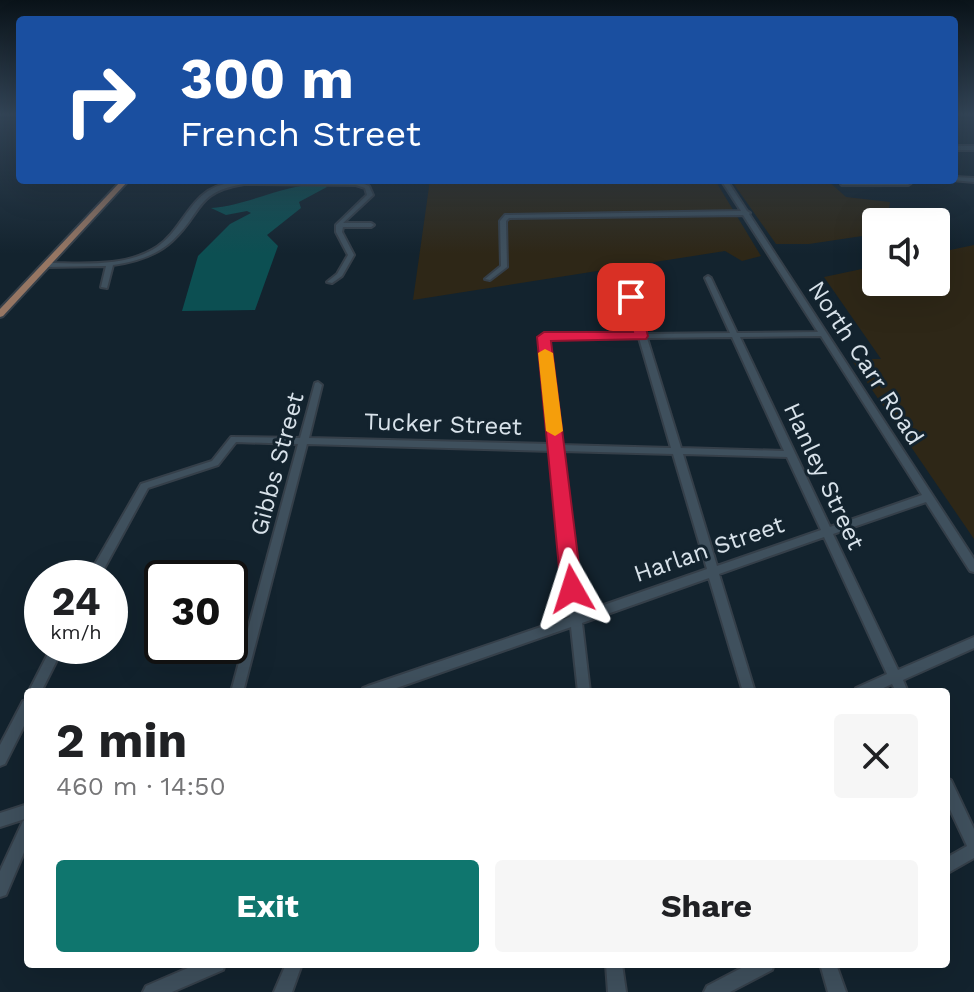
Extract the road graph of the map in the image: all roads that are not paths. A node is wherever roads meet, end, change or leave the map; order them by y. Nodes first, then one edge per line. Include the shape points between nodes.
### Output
1 (122, 184) edge
2 (227, 184) edge
3 (353, 184) edge
4 (727, 184) edge
5 (747, 213) junction
6 (339, 225) junction
7 (371, 225) dead end
8 (110, 264) junction
9 (46, 265) junction
10 (708, 278) dead end
11 (488, 279) dead end
12 (330, 282) dead end
13 (105, 287) dead end
14 (631, 297) dead end
15 (0, 314) edge
16 (824, 334) junction
17 (732, 335) junction
18 (641, 336) junction
19 (318, 385) dead end
20 (305, 439) junction
21 (557, 448) junction
22 (676, 451) junction
23 (791, 454) junction
24 (928, 497) junction
25 (825, 532) junction
26 (102, 560) edge
27 (974, 568) edge
28 (711, 571) junction
29 (575, 618) junction
30 (974, 642) edge
31 (49, 664) edge
32 (895, 677) junction
33 (36, 688) edge
34 (238, 688) edge
35 (379, 688) edge
36 (584, 688) edge
37 (748, 688) edge
38 (870, 688) edge
39 (900, 688) edge
40 (24, 713) edge
41 (0, 759) edge
42 (950, 794) edge
43 (24, 812) edge
44 (0, 820) edge
45 (24, 835) edge
46 (974, 848) edge
47 (950, 863) edge
48 (0, 889) edge
49 (208, 968) edge
50 (292, 968) edge
51 (614, 968) edge
52 (758, 968) edge
53 (829, 968) edge
54 (152, 992) edge
55 (283, 992) edge
56 (617, 992) edge
57 (713, 992) edge
58 (837, 992) edge

1 - 9 main road
2 - 8 street via 206,193 162,246
3 - 6 street via 367,187 370,195
4 - 5 street, North Carr Road
5 - 11 street via 506,217 504,267
5 - 16 street, North Carr Road
6 - 7 street
6 - 12 street via 351,255
8 - 9 street
8 - 13 street
9 - 15 main road
10 - 17 street, Hanley Street
14 - 18 street
16 - 17 street
16 - 24 street, North Carr Road
17 - 18 street
17 - 23 street, Hanley Street
18 - 21 street via 544,337
18 - 22 street
19 - 20 street, Gibbs Street
20 - 21 street, Tucker Street
20 - 26 street, Tucker Street via 234,439 215,463 144,486
20 - 34 street, Gibbs Street
21 - 22 street, Tucker Street
21 - 29 street
22 - 23 street, Tucker Street
22 - 28 street
23 - 25 street, Hanley Street
24 - 25 street, Harlan Street
24 - 27 street, North Carr Road
25 - 28 street, Harlan Street
25 - 32 street, Hanley Street
28 - 29 street, Harlan Street
28 - 37 street
29 - 35 street, Harlan Street
29 - 36 street
30 - 32 street
31 - 33 street
32 - 38 street
32 - 39 street, Hanley Street
40 - 41 street
42 - 46 street
43 - 44 street
45 - 48 street
46 - 47 street
49 - 54 street
50 - 55 street
51 - 56 street
52 - 57 street
53 - 58 street

